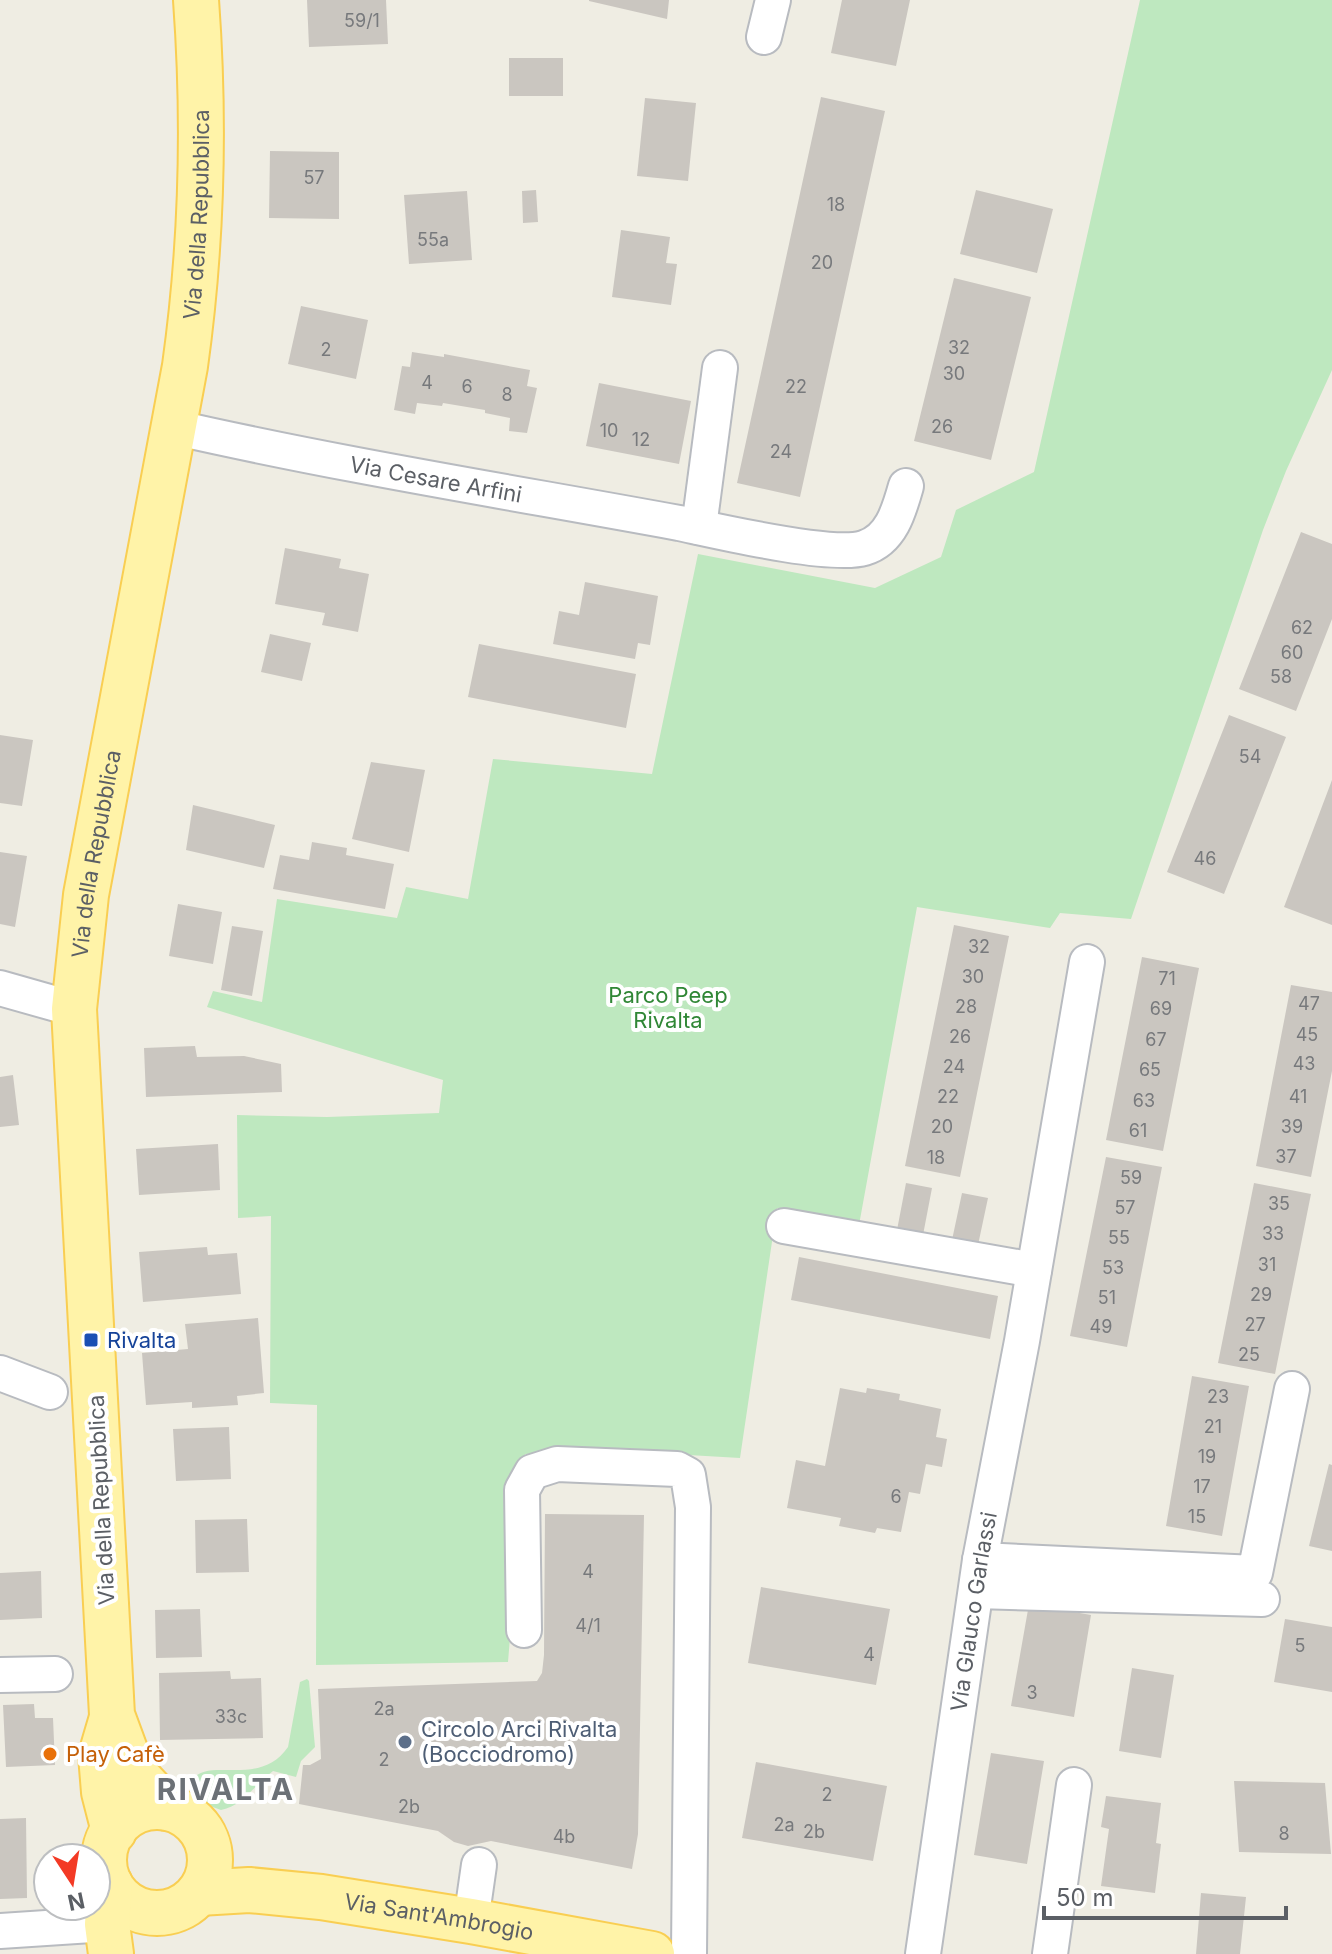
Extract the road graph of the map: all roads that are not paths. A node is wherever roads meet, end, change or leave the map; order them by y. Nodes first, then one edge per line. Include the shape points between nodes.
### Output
1 (196, 0) edge
2 (773, 0) edge
3 (764, 37) dead end
4 (720, 368) dead end
5 (173, 427) junction
6 (906, 486) dead end
7 (699, 527) junction
8 (1087, 962) dead end
9 (0, 988) edge
10 (74, 1009) junction
11 (784, 1226) dead end
12 (1034, 1270) junction
13 (0, 1373) edge
14 (1292, 1389) dead end
15 (50, 1392) dead end
16 (978, 1575) junction
17 (1262, 1599) dead end
18 (524, 1630) dead end
19 (55, 1674) dead end
20 (0, 1675) edge
21 (112, 1715) junction
22 (1074, 1785) dead end
23 (167, 1808) junction
24 (114, 1831) junction
25 (207, 1841) junction
26 (108, 1842) edge
27 (479, 1865) dead end
28 (199, 1893) junction
29 (321, 1897) junction
30 (161, 1913) junction
31 (112, 1914) edge
32 (471, 1921) junction
33 (98, 1922) edge
34 (0, 1931) edge
35 (639, 1953) edge
36 (139, 1954) edge
37 (689, 1954) edge
38 (923, 1954) edge
39 (1050, 1954) edge

1 - 5 main road, Via della Repubblica via 201,197 192,312
2 - 3 street
4 - 7 street
5 - 7 street, Via Cesare Arfini
5 - 10 main road, Via della Repubblica via 86,895
6 - 7 street, Via Cesare Arfini via 888,532 863,549 818,548
8 - 12 street, Via Glauco Garlassi
9 - 10 street
10 - 21 main road, Via della Repubblica
11 - 12 street
12 - 16 street, Via Glauco Garlassi
13 - 15 street
14 - 16 street via 1255,1573
16 - 17 street
16 - 38 street, Via Glauco Garlassi
18 - 37 street via 522,1490 532,1472 557,1464 677,1469 688,1475 693,1507
19 - 20 street
21 - 23 main road, Via della Repubblica via 133,1772
21 - 24 main road, Via della Repubblica via 101,1755
22 - 39 street
23 - 24 main road via 137,1811
23 - 25 main road, Via della Repubblica via 191,1820
24 - 26 main road, Via della Repubblica
25 - 28 main road via 208,1877
25 - 29 main road, Via Sant'Ambrogio
27 - 32 street
28 - 29 main road, Via Sant'Ambrogio via 249,1890
28 - 30 main road via 176,1910
29 - 32 main road, Via Sant'Ambrogio
30 - 31 main road via 146,1912 119,1897
30 - 36 main road
32 - 35 main road, Via Sant'Ambrogio
33 - 34 street

